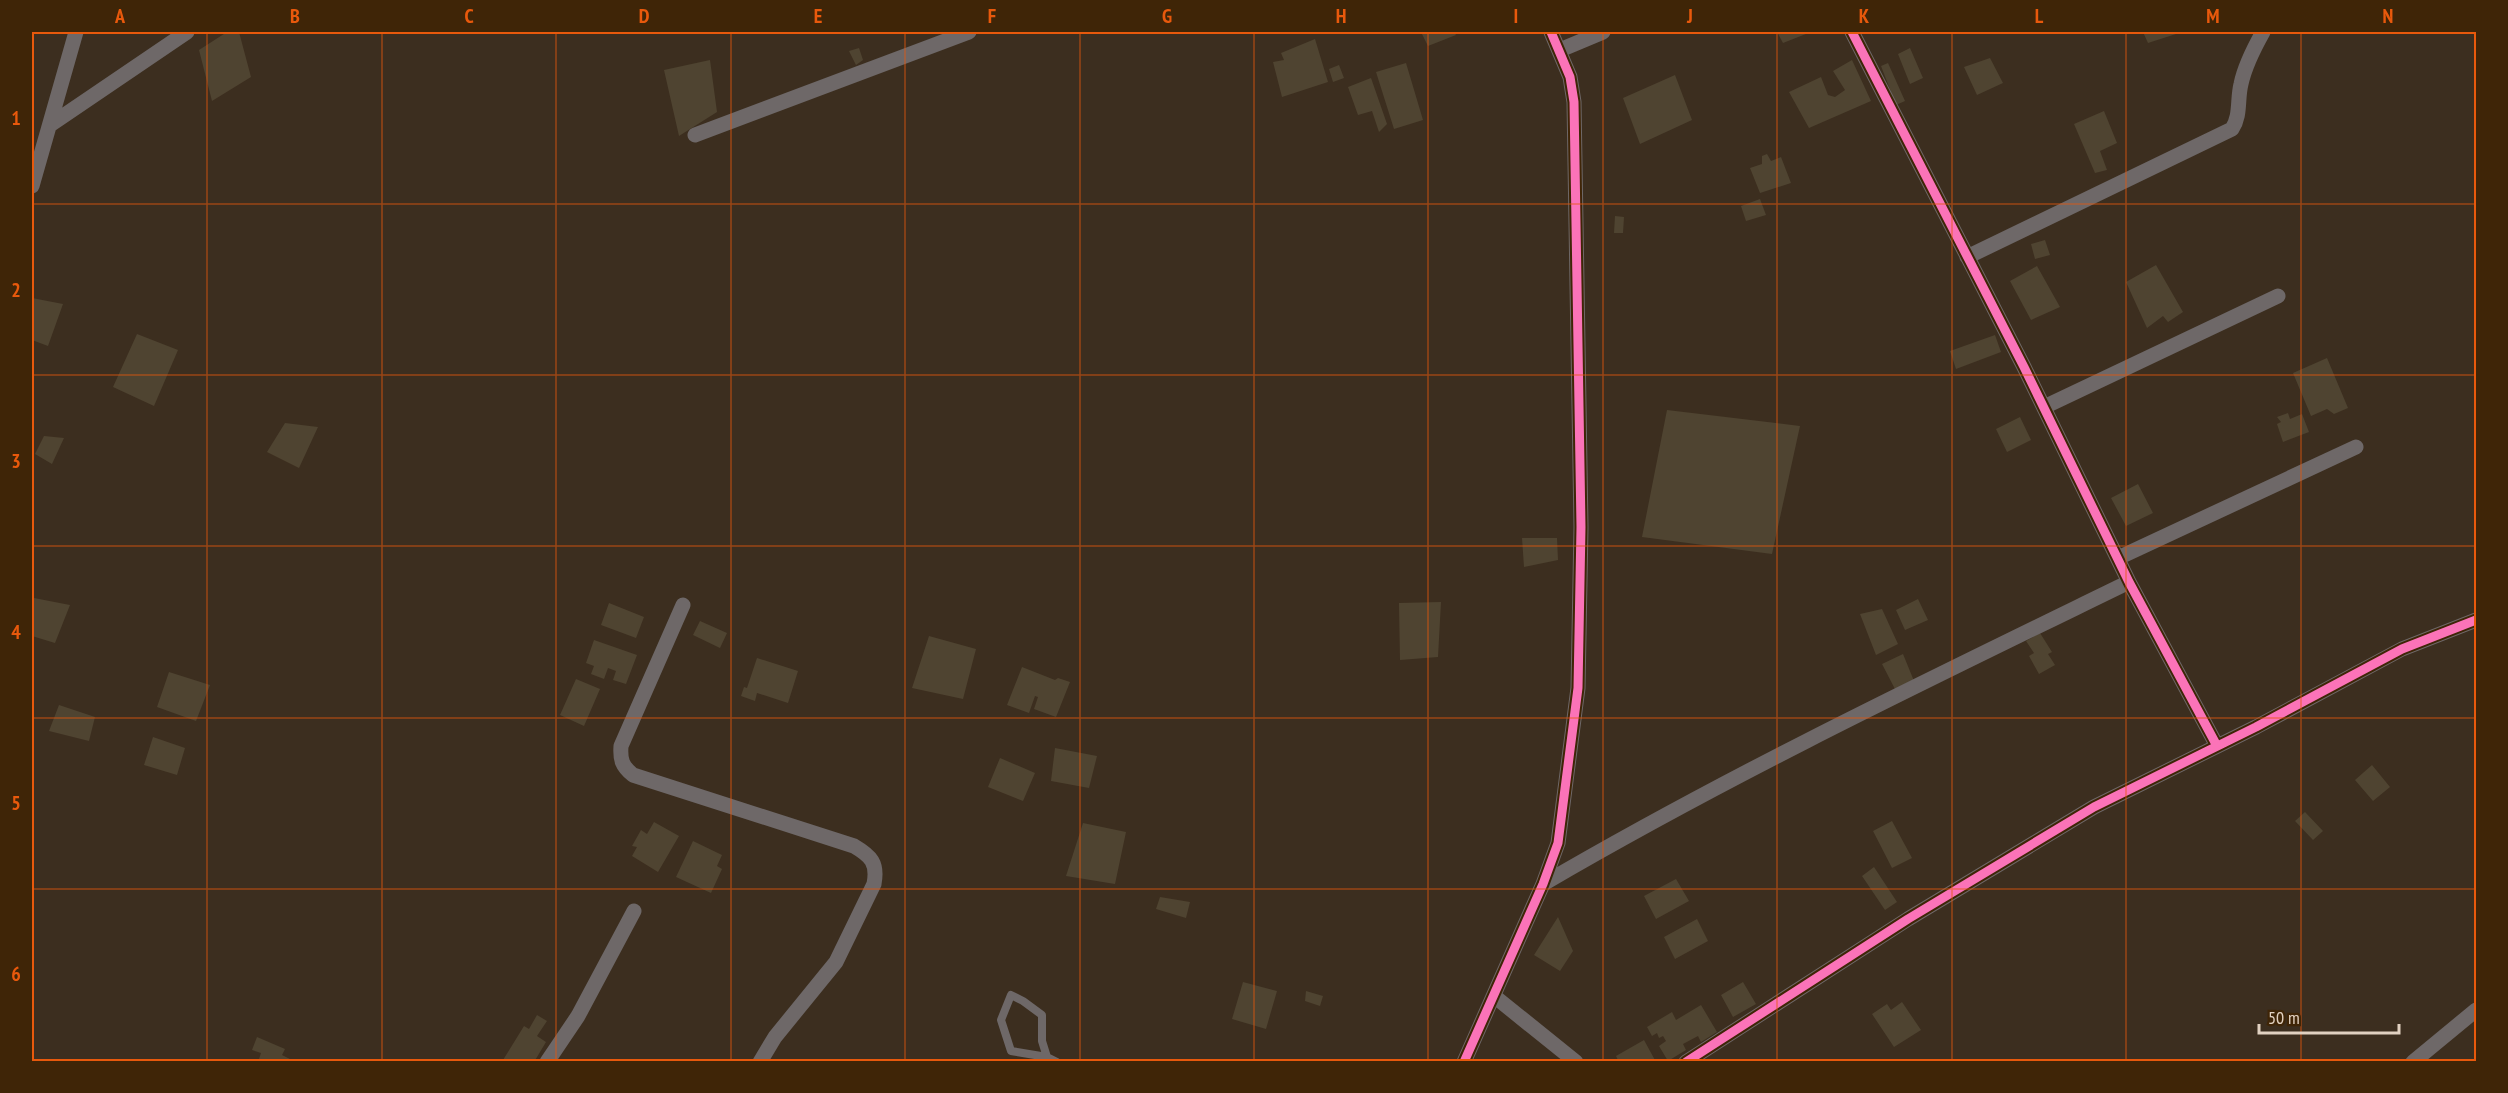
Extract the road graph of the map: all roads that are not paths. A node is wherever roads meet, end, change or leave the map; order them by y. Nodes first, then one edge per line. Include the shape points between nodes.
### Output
1 (76, 32) edge
2 (187, 32) edge
3 (969, 32) edge
4 (1551, 32) edge
5 (1603, 32) edge
6 (1852, 32) edge
7 (2263, 32) edge
8 (1560, 50) junction
9 (50, 125) junction
10 (695, 135) dead end
11 (32, 186) edge
12 (1967, 257) junction
13 (2278, 296) dead end
14 (2044, 408) junction
15 (2356, 447) dead end
16 (2118, 558) junction
17 (2129, 582) junction
18 (683, 605) dead end
19 (2476, 620) edge
20 (2217, 746) junction
21 (1543, 884) junction
22 (634, 911) dead end
23 (1494, 996) junction
24 (2476, 1010) edge
25 (1047, 1057) junction
26 (547, 1062) edge
27 (760, 1062) edge
28 (1058, 1062) edge
29 (1464, 1062) edge
30 (1576, 1062) edge
31 (1686, 1062) edge
32 (2413, 1062) edge

1 - 9 street
2 - 9 street
3 - 10 street
4 - 8 street
5 - 8 street
6 - 12 street
7 - 12 street via 2241,84 2232,129
8 - 21 street via 1574,102 1581,539 1577,699 1558,843
9 - 11 street
12 - 14 street
13 - 14 street
14 - 16 street
15 - 16 street
16 - 17 street
17 - 20 street
17 - 21 street via 1642,826
18 - 27 street via 621,746 623,767 633,775 854,846 871,856 877,870 836,962 775,1036
19 - 20 street via 2402,649
20 - 31 street via 2094,807 1908,919
21 - 23 street
22 - 26 street via 578,1016
23 - 29 street
23 - 30 street
24 - 32 street
25 - 25 lane via 1011,1050 1001,1020 1011,995 1042,1015 1042,1041
25 - 28 lane

